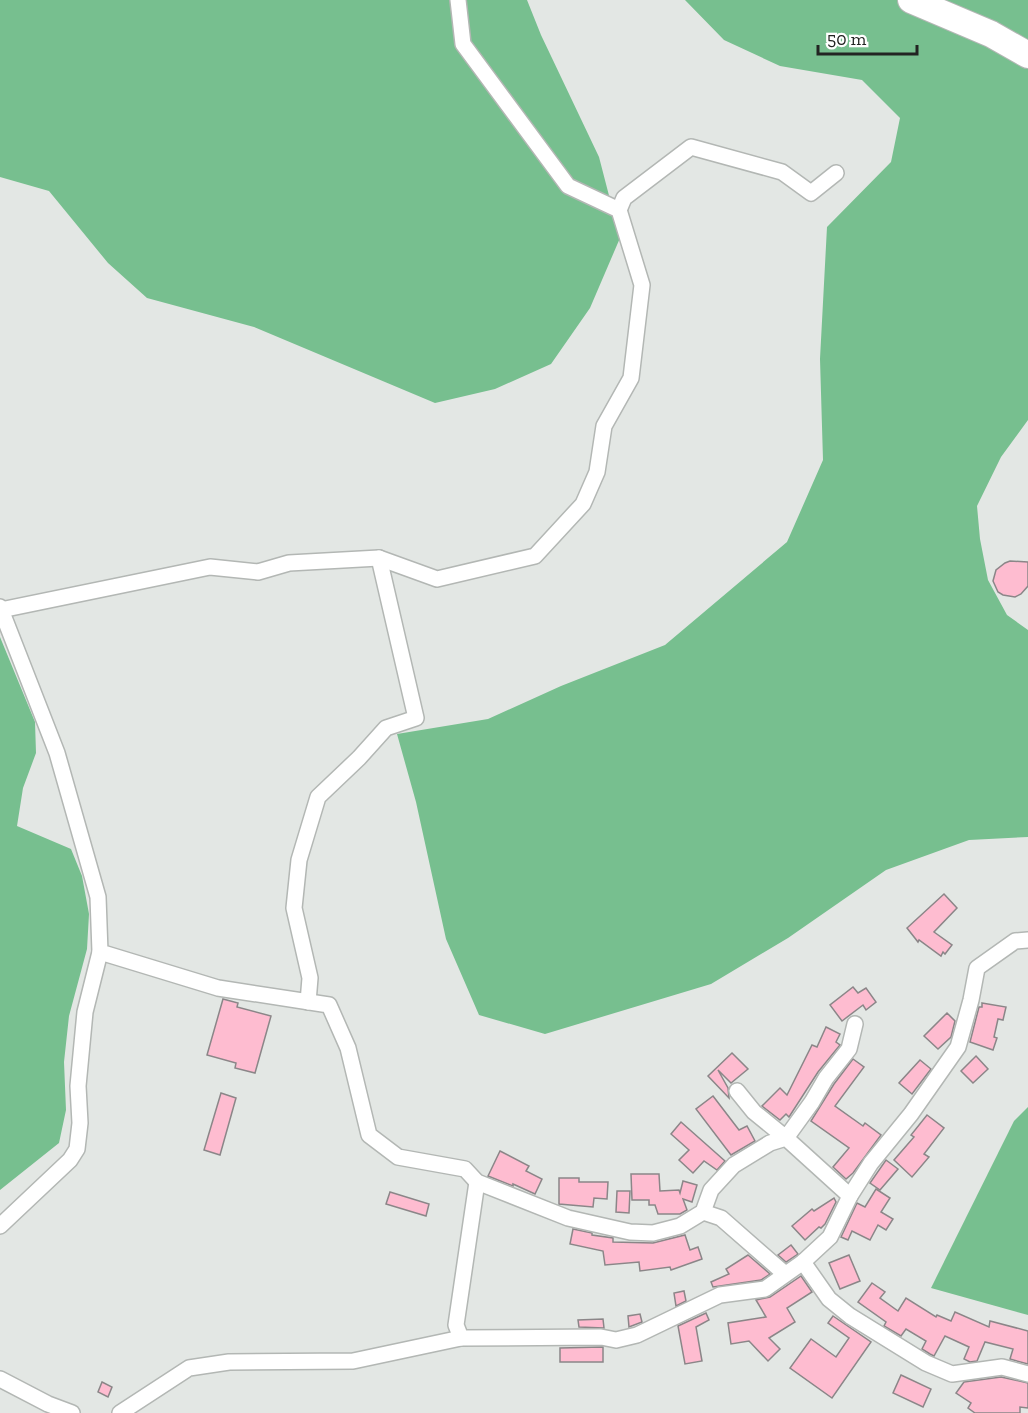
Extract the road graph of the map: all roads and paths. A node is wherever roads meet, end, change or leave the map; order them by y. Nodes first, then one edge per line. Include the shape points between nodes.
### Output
1 (458, 0) edge
2 (911, 0) edge
3 (1028, 55) edge
4 (836, 172) dead end
5 (619, 210) junction
6 (379, 558) junction
7 (1, 608) edge
8 (1028, 940) edge
9 (100, 952) junction
10 (309, 1002) junction
11 (855, 1024) dead end
12 (737, 1091) dead end
13 (786, 1138) junction
14 (477, 1182) junction
15 (850, 1196) junction
16 (703, 1212) junction
17 (0, 1226) edge
18 (803, 1262) junction
19 (785, 1274) junction
20 (461, 1338) junction
21 (1028, 1374) edge
22 (0, 1379) edge
23 (72, 1413) edge
24 (120, 1413) edge

1 - 5 street via 463,44 568,186
2 - 3 main road via 991,34
4 - 5 street via 811,193 782,172 691,147 624,198
5 - 6 street via 642,285 631,378 604,426 597,472 583,504 535,556 437,579
6 - 7 street via 289,563 258,572 210,567
6 - 10 street via 416,718 386,728 318,797 299,860 294,908 310,978
7 - 9 street via 57,753 98,897
8 - 15 street via 1016,941 977,968 957,1047
9 - 10 street via 218,988
9 - 17 street via 85,1012 77,1149
10 - 14 street via 329,1005 348,1048 369,1135 398,1157 465,1169
11 - 13 street via 849,1049
12 - 13 street via 754,1112
13 - 15 street
13 - 16 street via 734,1165 711,1190
14 - 16 street via 568,1218 630,1232 653,1233 680,1226
14 - 20 street via 456,1325
15 - 18 street via 830,1237
16 - 19 street via 721,1218
18 - 19 street
18 - 21 street via 829,1299 926,1363 952,1374 1002,1367
19 - 20 street via 765,1289 720,1295 637,1335 616,1340
20 - 24 street via 353,1360 229,1362 189,1368
22 - 23 street

